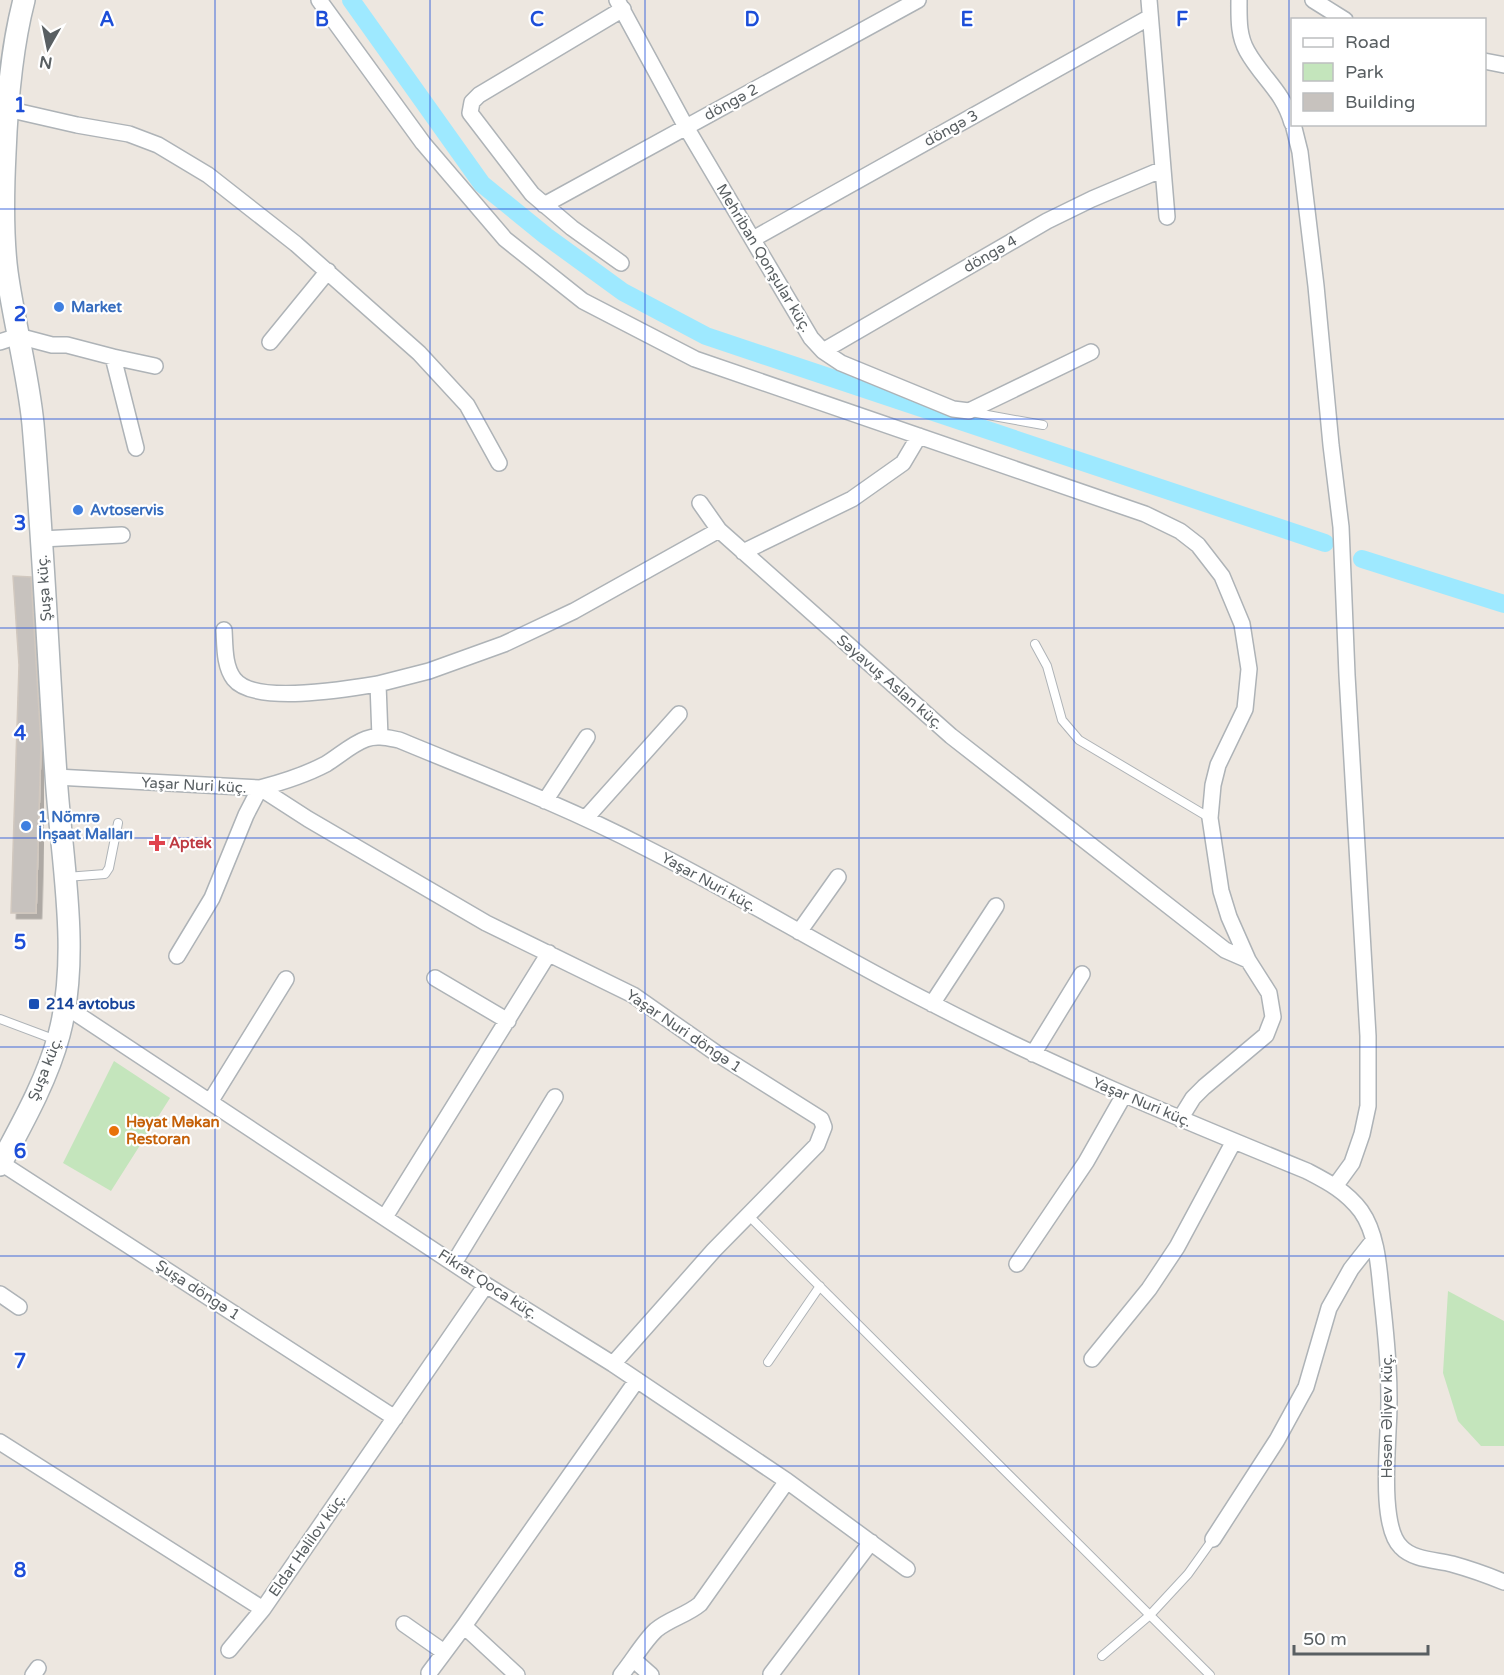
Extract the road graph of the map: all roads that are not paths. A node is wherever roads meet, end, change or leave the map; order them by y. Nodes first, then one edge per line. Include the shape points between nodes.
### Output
1 (24, 0) edge
2 (319, 0) edge
3 (918, 0) edge
4 (1149, 0) edge
5 (1239, 0) edge
6 (1313, 0) edge
7 (620, 5) edge
8 (1150, 17) junction
9 (1342, 18) edge
10 (1486, 61) edge
11 (1504, 65) edge
12 (7, 109) junction
13 (1291, 119) edge
14 (1294, 126) edge
15 (686, 127) junction
16 (1163, 170) junction
17 (544, 205) junction
18 (1167, 217) dead end
19 (753, 239) junction
20 (621, 263) dead end
21 (3, 270) edge
22 (328, 271) junction
23 (9, 339) edge
24 (270, 342) dead end
25 (823, 351) junction
26 (1091, 352) dead end
27 (112, 357) junction
28 (155, 366) dead end
29 (969, 411) junction
30 (1043, 425) dead end
31 (920, 436) junction
32 (136, 448) dead end
33 (499, 463) dead end
34 (700, 503) dead end
35 (718, 530) junction
36 (122, 535) dead end
37 (41, 538) junction
38 (743, 552) junction
39 (224, 630) dead end
40 (1035, 644) dead end
41 (378, 684) junction
42 (679, 714) dead end
43 (380, 736) junction
44 (587, 737) dead end
45 (56, 777) junction
46 (260, 788) junction
47 (545, 801) junction
48 (586, 818) junction
49 (1210, 818) junction
50 (118, 823) dead end
51 (64, 877) junction
52 (838, 878) dead end
53 (996, 906) dead end
54 (799, 932) junction
55 (549, 954) junction
56 (177, 956) dead end
57 (1248, 960) junction
58 (1082, 974) dead end
59 (286, 978) dead end
60 (435, 978) dead end
61 (932, 1004) junction
62 (65, 1006) junction
63 (0, 1019) edge
64 (508, 1021) junction
65 (57, 1041) junction
66 (1033, 1054) junction
67 (1124, 1095) junction
68 (555, 1097) dead end
69 (210, 1102) junction
70 (1180, 1119) junction
71 (1234, 1141) junction
72 (1, 1164) edge
73 (1336, 1185) junction
74 (747, 1214) junction
75 (385, 1216) junction
76 (1373, 1241) junction
77 (454, 1263) junction
78 (1017, 1264) dead end
79 (486, 1285) junction
80 (820, 1286) junction
81 (0, 1294) edge
82 (19, 1307) dead end
83 (1092, 1359) dead end
84 (768, 1362) dead end
85 (613, 1364) junction
86 (637, 1380) junction
87 (395, 1418) junction
88 (0, 1442) edge
89 (787, 1481) junction
90 (1213, 1539) joint
91 (870, 1542) junction
92 (907, 1569) dead end
93 (1504, 1582) edge
94 (263, 1609) junction
95 (1150, 1615) junction
96 (404, 1624) dead end
97 (464, 1626) junction
98 (230, 1650) dead end
99 (444, 1652) junction
100 (1102, 1656) dead end
101 (634, 1660) junction
102 (429, 1673) dead end
103 (771, 1674) edge
104 (517, 1675) edge
105 (621, 1675) edge
106 (651, 1675) edge
107 (1210, 1675) edge

1 - 12 street, Şuşa küç.
2 - 31 street via 423,143 505,239 583,301 695,359
3 - 15 street, döngə 2
4 - 8 street
5 - 13 street via 1239,30 1247,52 1281,94
6 - 9 street
7 - 15 street, Mehriban Qonşular küç.
7 - 17 street via 472,102 470,113 479,128
8 - 16 street
8 - 19 street, döngə 3
10 - 11 street
12 - 21 street, Şuşa küç.
12 - 22 street via 129,134 158,145 208,175
14 - 73 street via 1315,274 1341,527 1368,1036 1368,1106 1362,1134 1352,1163
15 - 17 street, döngə 2
15 - 19 street, Mehriban Qonşular küç.
16 - 18 street
16 - 25 street, döngə 4 via 1047,221
17 - 20 street
19 - 25 street, Mehriban Qonşular küç. via 811,338
21 - 23 street, Şuşa küç.
22 - 24 street
22 - 33 street via 449,385 466,405
23 - 27 street via 67,345
23 - 37 street, Şuşa küç. via 32,420
25 - 29 street, Mehriban Qonşular küç. via 841,363 953,409
26 - 29 street
27 - 28 street
27 - 32 street
29 - 30 lane
31 - 38 street via 903,463 852,499
31 - 49 street via 1145,514 1198,545 1222,576 1242,624 1249,669 1245,709 1218,765
34 - 35 street, Səyavuş Aslan küç.
35 - 38 street, Səyavuş Aslan küç.
35 - 41 street via 574,611 504,644 429,671
36 - 37 street
37 - 45 street, Şuşa küç.
38 - 57 street, Səyavuş Aslan küç. via 951,736 1225,950
39 - 41 street via 227,664 240,686 284,693 321,693
40 - 49 lane via 1047,666 1062,720 1079,740
41 - 43 street
42 - 48 street
43 - 46 street, Yaşar Nuri küç. via 365,739 303,775
43 - 47 street, Yaşar Nuri küç. via 399,740
44 - 47 street
45 - 46 street, Yaşar Nuri küç.
45 - 51 street, Şuşa küç.
46 - 55 street, Yaşar Nuri döngə 1 via 486,923
46 - 56 street via 212,898
47 - 48 street, Yaşar Nuri küç.
48 - 54 street, Yaşar Nuri küç.
49 - 57 street via 1221,891
50 - 51 lane via 105,874
51 - 62 street, Şuşa küç. via 68,964
52 - 54 street
53 - 61 street
54 - 61 street, Yaşar Nuri küç.
55 - 64 street
55 - 74 street, Yaşar Nuri döngə 1 via 633,995 821,1119 824,1127 817,1145
57 - 70 street via 1269,993 1273,1017 1266,1035 1203,1087
58 - 66 street
59 - 69 street
60 - 64 street
61 - 66 street, Yaşar Nuri küç.
62 - 65 street, Şuşa küç.
62 - 69 street, Fikrət Qoca küç.
63 - 65 lane
64 - 75 street
65 - 72 street, Şuşa küç.
66 - 67 street, Yaşar Nuri küç.
67 - 70 street, Yaşar Nuri küç.
67 - 78 street via 1086,1162
68 - 77 street
69 - 75 street, Fikrət Qoca küç.
70 - 71 street, Yaşar Nuri küç.
71 - 73 street, Yaşar Nuri küç.
71 - 83 street via 1177,1247 1149,1289
72 - 87 street, Şuşa döngə 1
73 - 76 street, Həsən Əliyev küç. via 1362,1213
74 - 80 lane
74 - 85 street, Yaşar Nuri döngə 1
75 - 77 street, Fikrət Qoca küç.
76 - 90 street via 1351,1269 1329,1308 1306,1387
76 - 93 street, Həsən Əliyev küç. via 1389,1367 1387,1506 1394,1538 1401,1548 1415,1556
77 - 79 street, Fikrət Qoca küç.
79 - 85 street, Fikrət Qoca küç.
79 - 87 street, Eldar Həlilov küç.
80 - 84 lane
80 - 95 lane
81 - 82 street
85 - 86 street, Fikrət Qoca küç.
86 - 89 street, Fikrət Qoca küç.
86 - 97 street
87 - 94 street, Eldar Həlilov küç.
88 - 94 street, Eldar Həlilov küç.
89 - 91 street, Fikrət Qoca küç.
89 - 101 street via 700,1604 654,1632
90 - 95 lane via 1188,1574
91 - 92 street, Fikrət Qoca küç.
91 - 103 street
94 - 98 street
95 - 100 lane
95 - 107 lane
96 - 99 street
97 - 99 street
97 - 104 street
99 - 102 street
101 - 105 street
101 - 106 street

